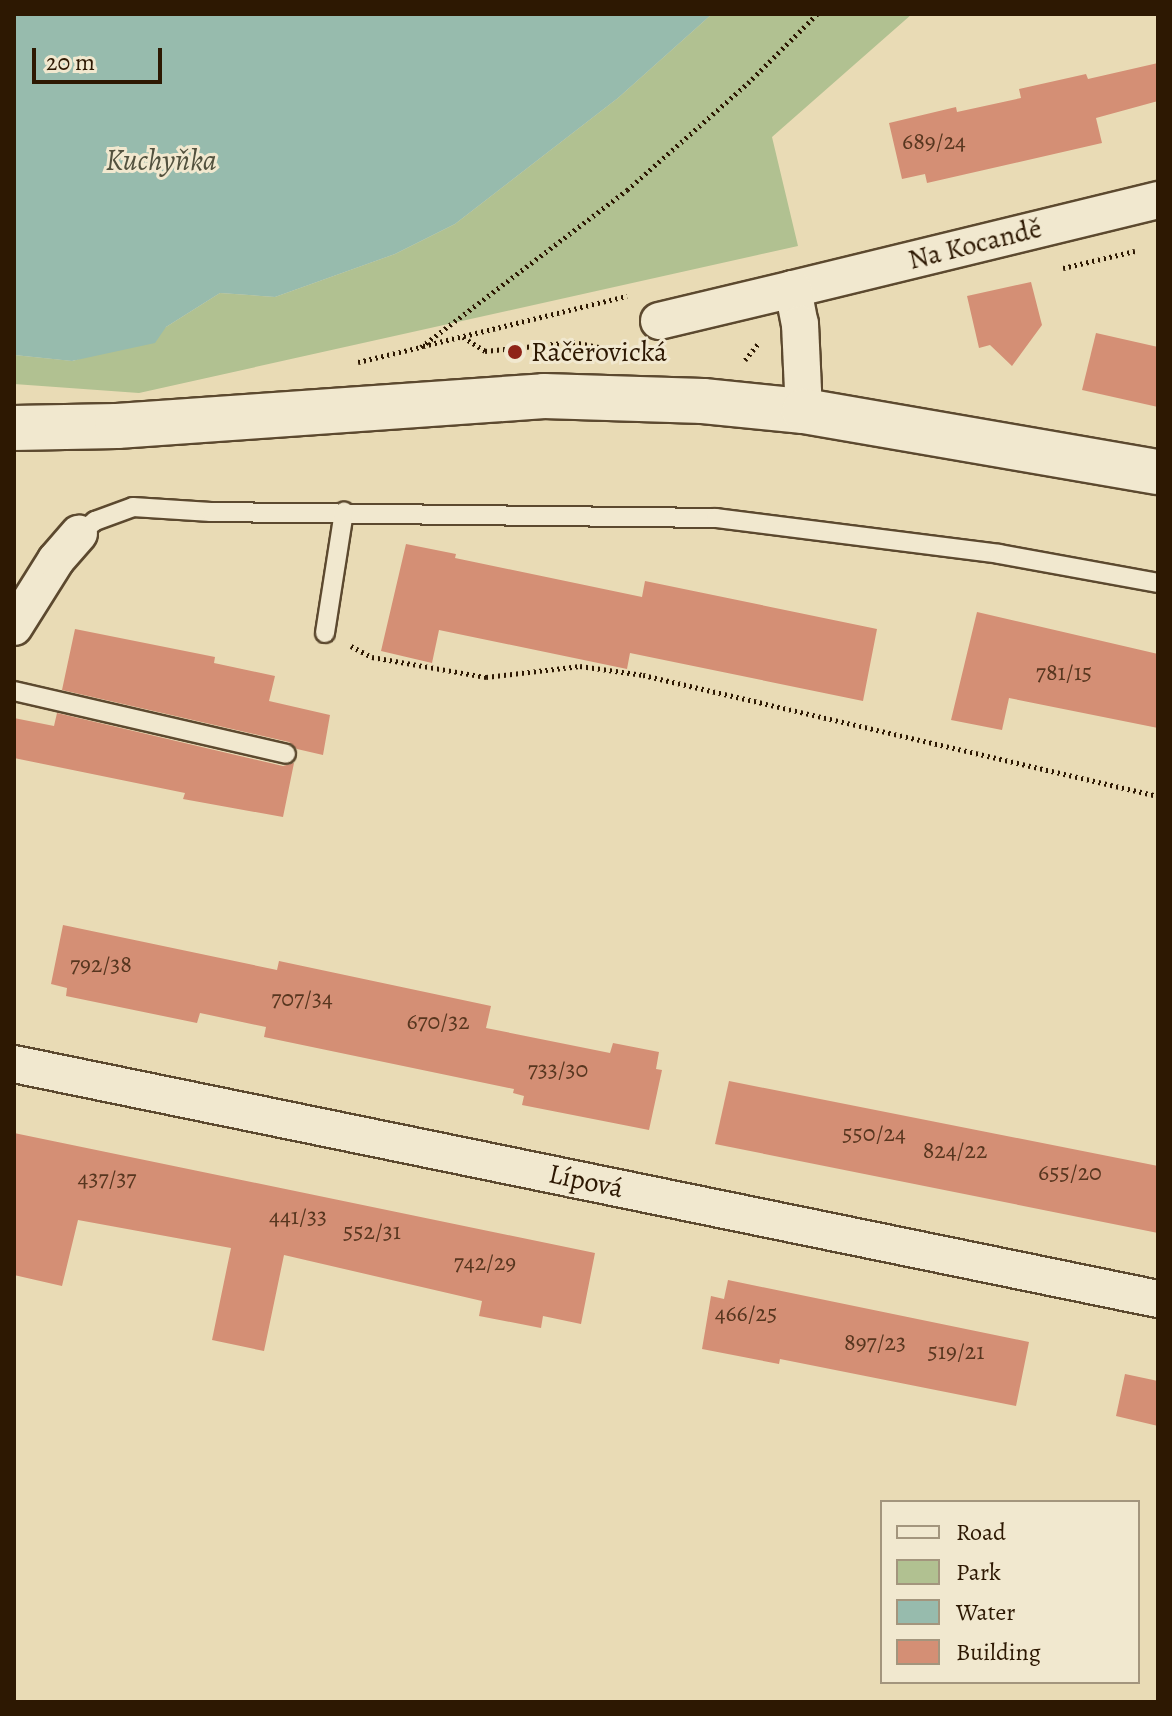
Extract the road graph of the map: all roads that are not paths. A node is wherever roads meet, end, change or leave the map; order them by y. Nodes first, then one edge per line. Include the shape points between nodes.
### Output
1 (1158, 200) edge
2 (793, 289) junction
3 (659, 321) dead end
4 (804, 411) junction
5 (14, 428) edge
6 (1158, 472) edge
7 (344, 511) junction
8 (79, 534) joint
9 (1158, 583) edge
10 (14, 627) edge
11 (325, 633) road end
12 (14, 691) edge
13 (286, 754) dead end
14 (14, 1064) edge
15 (1158, 1299) edge

1 - 2 street, Na Kocandě
2 - 3 street, Na Kocandě
2 - 4 street
4 - 5 main road via 703,401 544,396 117,426
4 - 6 main road
7 - 8 lane via 133,507 95,521
7 - 9 lane via 716,518 999,554
7 - 11 lane
8 - 10 street
12 - 13 lane
14 - 15 street, Lípová

